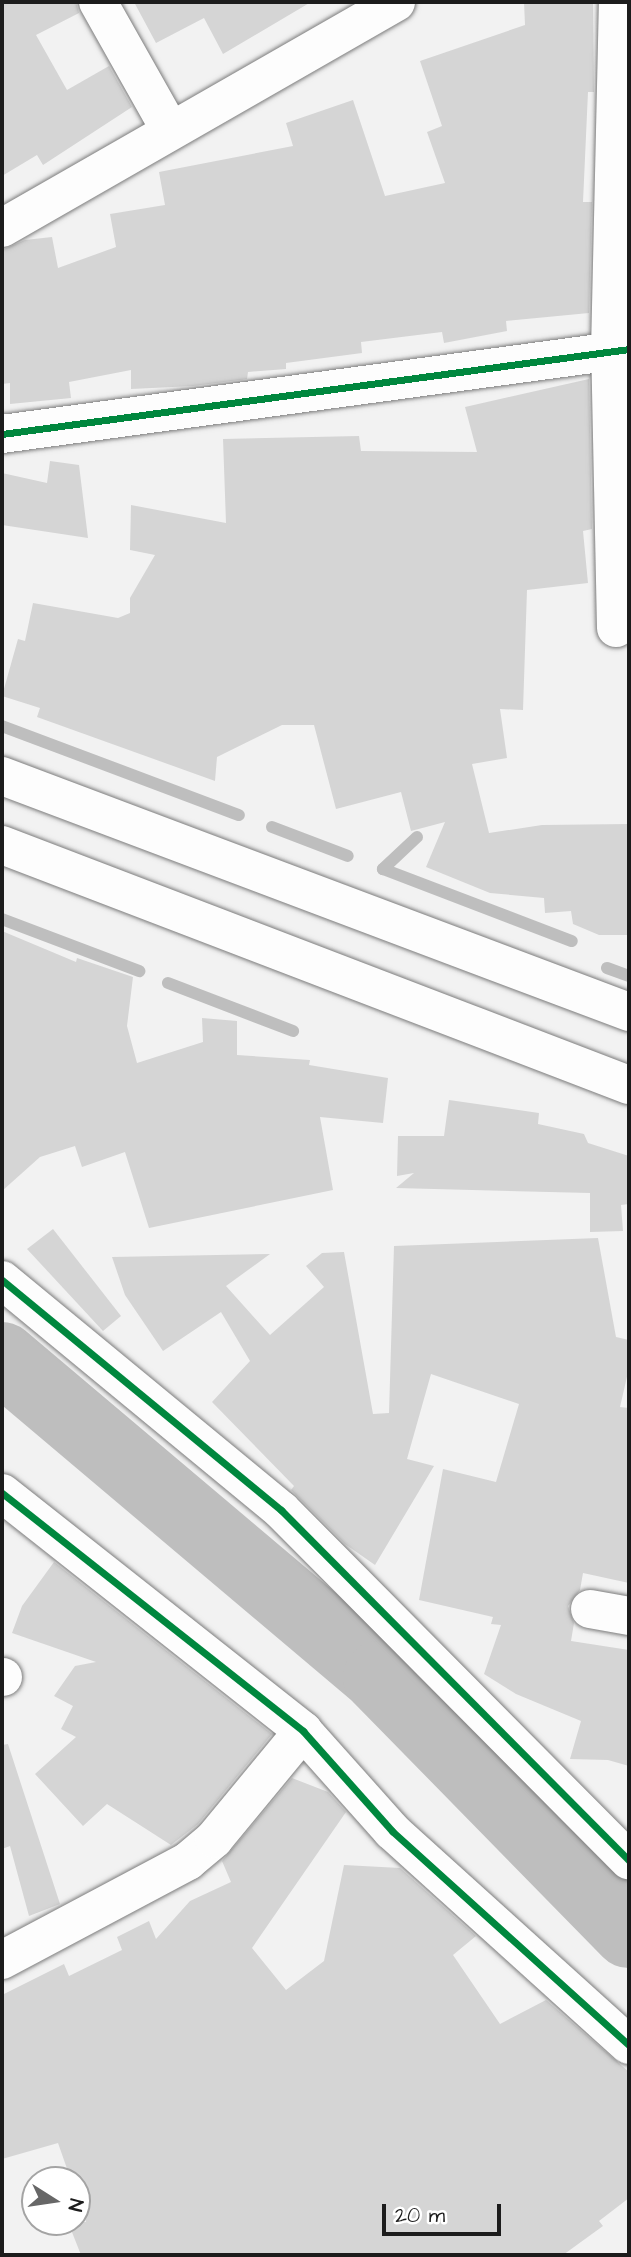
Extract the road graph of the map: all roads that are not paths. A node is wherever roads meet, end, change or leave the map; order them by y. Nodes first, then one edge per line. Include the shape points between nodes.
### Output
1 (98, 2) edge
2 (396, 2) edge
3 (618, 2) edge
4 (170, 130) junction
5 (2, 228) edge
6 (620, 350) edge
7 (2, 434) edge
8 (615, 628) dead end
9 (2, 776) edge
10 (2, 845) edge
11 (629, 1012) edge
12 (629, 1085) edge
13 (2, 1280) edge
14 (2, 1493) edge
15 (590, 1609) dead end
16 (629, 1616) edge
17 (303, 1731) junction
18 (629, 1861) edge
19 (2, 1960) edge
20 (629, 2045) edge

1 - 4 street
2 - 4 street
3 - 6 street
4 - 5 street
6 - 7 street
6 - 8 street
9 - 11 street
10 - 12 street
13 - 18 street via 281,1510
14 - 17 street
15 - 16 street
17 - 19 street via 214,1839 188,1861
17 - 20 street via 392,1831

